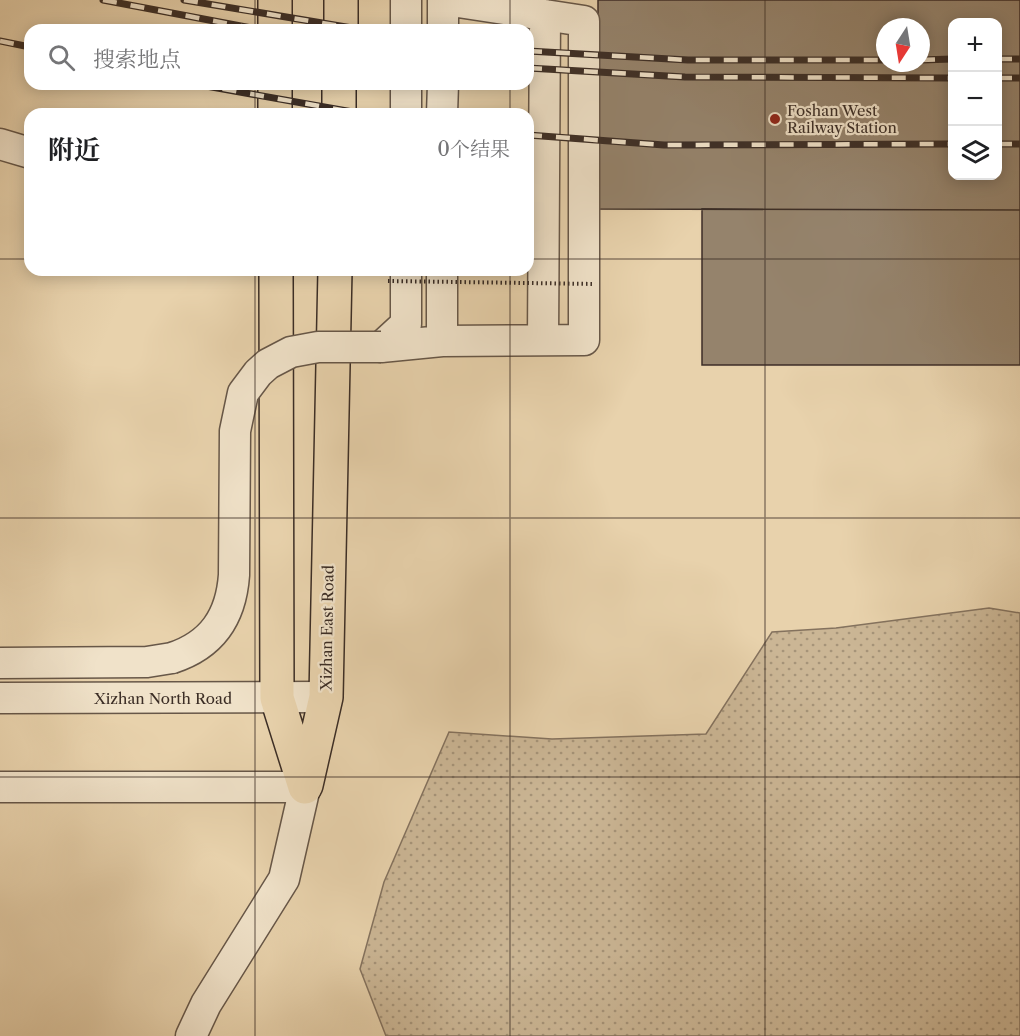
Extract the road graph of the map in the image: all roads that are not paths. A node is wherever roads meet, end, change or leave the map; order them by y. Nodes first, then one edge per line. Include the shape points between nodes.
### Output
1 (275, 0) edge
2 (341, 0) edge
3 (406, 0) edge
4 (444, 0) edge
5 (555, 16) junction
6 (275, 24) edge
7 (341, 24) edge
8 (406, 24) edge
9 (443, 24) edge
10 (275, 90) edge
11 (339, 90) edge
12 (406, 90) edge
13 (443, 90) edge
14 (275, 108) edge
15 (339, 108) edge
16 (406, 108) edge
17 (442, 108) edge
18 (0, 144) edge
19 (24, 151) edge
20 (276, 276) edge
21 (335, 276) edge
22 (397, 276) edge
23 (442, 276) edge
24 (553, 340) junction
25 (442, 341) junction
26 (381, 347) junction
27 (0, 663) edge
28 (326, 697) junction
29 (0, 698) edge
30 (277, 698) junction
31 (0, 787) edge
32 (305, 787) junction
33 (191, 1036) edge

1 - 6 main road
2 - 7 main road
3 - 8 street
4 - 5 street
4 - 9 street
5 - 24 street
5 - 24 street via 584,21 584,340
10 - 14 main road
11 - 15 main road
12 - 16 street
13 - 17 street
18 - 19 street
20 - 30 main road
21 - 28 main road, Xizhan East Road
22 - 26 street via 406,324
23 - 25 street
24 - 25 street
25 - 26 street
26 - 27 street, bridge via 318,347 291,352 268,364 250,382 240,403 235,431 231,597 222,619 207,639 192,651 147,662
28 - 30 street, Xizhan North Road
28 - 32 main road, Xizhan East Road
29 - 30 street, Xizhan North Road
30 - 32 main road
31 - 32 street
32 - 33 street via 284,879 206,1004

